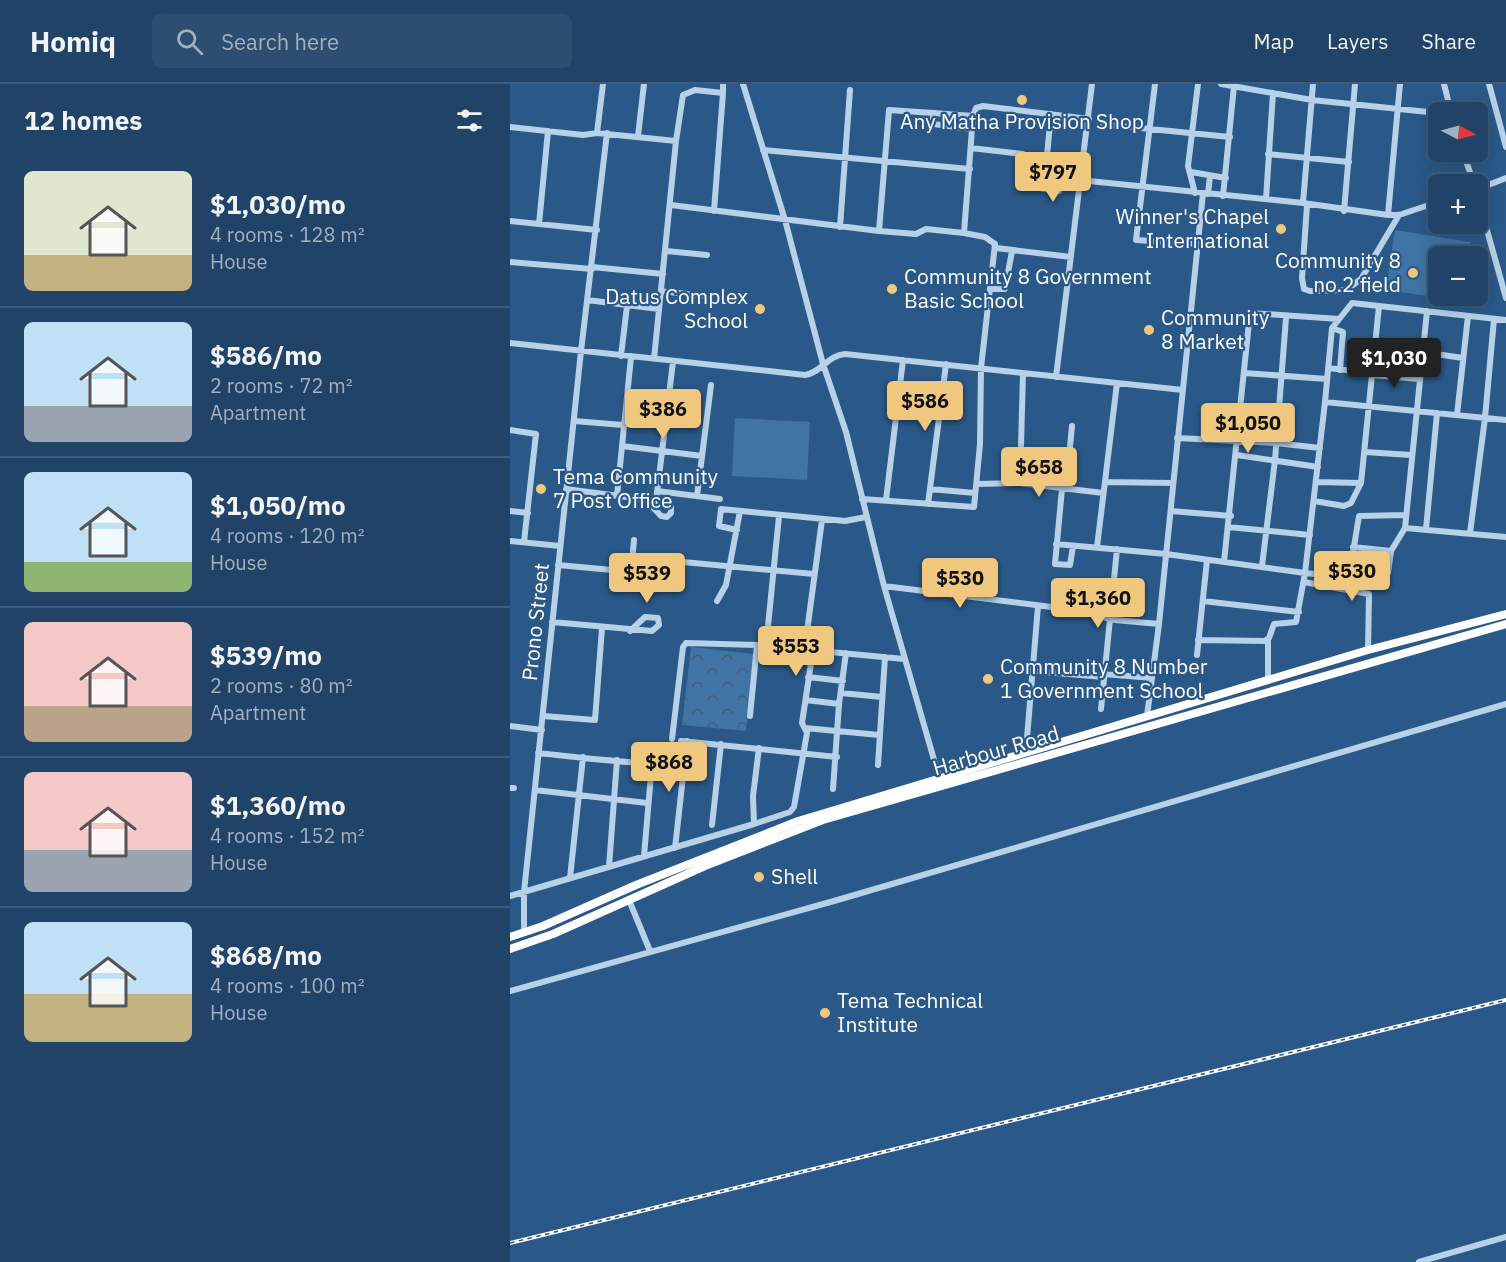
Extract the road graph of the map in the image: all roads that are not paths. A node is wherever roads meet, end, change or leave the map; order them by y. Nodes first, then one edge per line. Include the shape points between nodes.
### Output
1 (603, 84) edge
2 (644, 84) edge
3 (723, 84) edge
4 (743, 84) edge
5 (1092, 84) edge
6 (1155, 84) edge
7 (1198, 84) edge
8 (1221, 84) edge
9 (1313, 84) edge
10 (1355, 84) edge
11 (1400, 84) edge
12 (1444, 84) edge
13 (1489, 84) edge
14 (1234, 86) junction
15 (695, 87) edge
16 (850, 90) dead end
17 (723, 93) junction
18 (1273, 93) junction
19 (1312, 100) junction
20 (1448, 102) edge
21 (1353, 104) junction
22 (1398, 109) junction
23 (1428, 112) edge
24 (933, 113) junction
25 (1051, 114) junction
26 (973, 116) junction
27 (1089, 119) junction
28 (1100, 124) dead end
29 (510, 127) edge
30 (972, 129) junction
31 (1149, 129) junction
32 (548, 131) junction
33 (597, 133) junction
34 (607, 133) junction
35 (1192, 133) junction
36 (638, 136) junction
37 (1230, 137) junction
38 (676, 141) junction
39 (1506, 147) edge
40 (971, 148) junction
41 (763, 150) junction
42 (1023, 154) dead end
43 (1268, 154) junction
44 (844, 157) junction
45 (1306, 159) junction
46 (884, 161) junction
47 (1349, 162) junction
48 (970, 169) junction
49 (1191, 172) junction
50 (1021, 174) dead end
51 (1045, 176) junction
52 (1210, 176) junction
53 (1062, 178) junction
54 (1226, 178) junction
55 (1506, 178) edge
56 (1082, 182) junction
57 (1020, 185) dead end
58 (1488, 185) edge
59 (1143, 186) junction
60 (1195, 192) junction
61 (1206, 194) junction
62 (1223, 196) junction
63 (1266, 199) junction
64 (1305, 204) junction
65 (671, 205) junction
66 (1428, 205) edge
67 (714, 211) junction
68 (1344, 211) junction
69 (1388, 215) junction
70 (1399, 215) junction
71 (785, 220) junction
72 (510, 221) edge
73 (539, 224) junction
74 (840, 227) junction
75 (597, 230) junction
76 (879, 231) junction
77 (964, 233) junction
78 (1488, 234) edge
79 (1198, 244) junction
80 (996, 248) junction
81 (666, 251) junction
82 (1012, 251) junction
83 (707, 255) dead end
84 (1071, 257) junction
85 (510, 262) edge
86 (592, 268) junction
87 (663, 274) junction
88 (990, 289) junction
89 (661, 291) junction
90 (704, 296) dead end
91 (1506, 298) edge
92 (587, 300) junction
93 (627, 306) junction
94 (1379, 306) junction
95 (659, 309) junction
96 (1426, 310) junction
97 (1468, 316) junction
98 (1286, 318) junction
99 (1339, 319) junction
100 (1494, 319) junction
101 (1506, 320) edge
102 (1332, 328) junction
103 (510, 343) edge
104 (581, 351) junction
105 (1422, 352) junction
106 (621, 356) junction
107 (631, 357) junction
108 (1463, 358) junction
109 (654, 359) junction
110 (903, 360) junction
111 (673, 362) junction
112 (823, 364) junction
113 (946, 364) junction
114 (981, 368) junction
115 (1328, 368) junction
116 (1340, 370) junction
117 (1364, 372) dead end
118 (1023, 373) junction
119 (1244, 373) junction
120 (1283, 374) junction
121 (1372, 375) junction
122 (1056, 377) junction
123 (1327, 379) junction
124 (1419, 379) junction
125 (1117, 383) junction
126 (711, 385) dead end
127 (1183, 390) junction
128 (1325, 402) junction
129 (1369, 406) junction
130 (1415, 412) junction
131 (1437, 413) junction
132 (1457, 415) junction
133 (1485, 418) junction
134 (1506, 420) edge
135 (573, 421) junction
136 (623, 425) junction
137 (1072, 426) dead end
138 (510, 430) edge
139 (1177, 438) junction
140 (1237, 442) junction
141 (1276, 442) junction
142 (621, 446) junction
143 (1320, 448) junction
144 (662, 452) junction
145 (1365, 452) junction
146 (1237, 455) junction
147 (1411, 455) junction
148 (702, 456) junction
149 (1275, 460) junction
150 (1020, 466) junction
151 (1318, 467) junction
152 (1105, 482) junction
153 (1316, 482) junction
154 (1020, 483) junction
155 (1173, 483) junction
156 (1362, 483) junction
157 (976, 484) junction
158 (566, 489) junction
159 (930, 489) junction
160 (1062, 489) junction
161 (657, 491) junction
162 (975, 493) junction
163 (1103, 493) junction
164 (617, 496) junction
165 (697, 496) junction
166 (720, 499) dead end
167 (862, 499) junction
168 (646, 500) junction
169 (886, 500) junction
170 (656, 501) junction
171 (1314, 501) junction
172 (928, 504) junction
173 (510, 511) edge
174 (740, 511) junction
175 (1171, 511) junction
176 (528, 513) junction
177 (1405, 515) junction
178 (779, 516) junction
179 (1231, 516) junction
180 (866, 517) junction
181 (822, 519) junction
182 (1228, 527) junction
183 (1405, 528) junction
184 (1426, 529) junction
185 (737, 530) junction
186 (1267, 531) junction
187 (1470, 533) junction
188 (1310, 535) junction
189 (1506, 537) edge
190 (634, 540) dead end
191 (510, 541) edge
192 (524, 542) junction
193 (1056, 544) junction
194 (560, 546) junction
195 (1073, 546) junction
196 (1097, 547) junction
197 (1353, 547) junction
198 (1117, 549) junction
199 (1390, 551) junction
200 (1166, 554) junction
201 (1207, 560) junction
202 (1224, 562) junction
203 (558, 565) junction
204 (731, 567) junction
205 (1262, 567) junction
206 (631, 572) junction
207 (774, 572) junction
208 (1305, 573) junction
209 (814, 574) junction
210 (1349, 577) junction
211 (1304, 582) junction
212 (884, 586) junction
213 (1203, 601) junction
214 (717, 602) dead end
215 (1038, 606) junction
216 (1299, 612) junction
217 (1506, 614) edge
218 (1110, 619) junction
219 (552, 622) junction
220 (1159, 624) junction
221 (1506, 624) edge
222 (602, 628) junction
223 (630, 631) dead end
224 (1268, 639) junction
225 (1198, 640) junction
226 (757, 645) junction
227 (766, 646) junction
228 (813, 650) junction
229 (1368, 650) junction
230 (846, 653) junction
231 (1197, 655) dead end
232 (885, 657) junction
233 (904, 659) junction
234 (1033, 671) junction
235 (1104, 675) junction
236 (808, 677) junction
237 (1152, 678) junction
238 (843, 681) junction
239 (1268, 681) junction
240 (841, 693) junction
241 (882, 697) junction
242 (806, 700) junction
243 (839, 704) junction
244 (1506, 704) edge
245 (1101, 709) dead end
246 (543, 716) junction
247 (750, 716) dead end
248 (1147, 716) junction
249 (510, 726) edge
250 (805, 728) junction
251 (542, 730) junction
252 (838, 731) junction
253 (879, 735) junction
254 (672, 739) dead end
255 (721, 744) junction
256 (759, 748) junction
257 (1026, 750) junction
258 (538, 753) junction
259 (803, 753) junction
260 (583, 757) junction
261 (837, 757) junction
262 (617, 760) junction
263 (878, 765) dead end
264 (939, 777) junction
265 (833, 789) dead end
266 (535, 790) junction
267 (578, 795) junction
268 (613, 800) junction
269 (647, 803) junction
270 (754, 824) junction
271 (712, 825) dead end
272 (675, 848) junction
273 (644, 856) junction
274 (609, 867) junction
275 (570, 878) junction
276 (524, 892) junction
277 (510, 896) edge
278 (629, 900) junction
279 (524, 932) junction
280 (510, 937) edge
281 (510, 949) edge
282 (650, 951) junction
283 (510, 991) edge
284 (1506, 1237) edge
285 (1419, 1262) edge

1 - 33 street
2 - 36 street
3 - 17 street
4 - 41 street
5 - 27 street
6 - 31 street
7 - 35 street
8 - 14 street
9 - 19 street
10 - 21 street
11 - 22 street
12 - 20 street
13 - 39 street
14 - 18 street
14 - 37 street
15 - 17 street
15 - 38 street via 682,95
16 - 44 street
17 - 67 street
18 - 19 street
18 - 43 street
19 - 21 street
19 - 45 street
21 - 22 street
21 - 47 street
22 - 23 street
22 - 69 street
24 - 26 street
24 - 30 street via 933,124
24 - 46 street via 891,108
25 - 26 street via 983,106 976,108
25 - 27 street
25 - 51 street
26 - 30 street
27 - 56 street
28 - 31 street
29 - 32 street
30 - 40 street
31 - 35 street
31 - 59 street
32 - 33 street
32 - 73 street
33 - 34 street
34 - 36 street
34 - 75 street, Prono Street
35 - 37 street
35 - 49 street via 1188,166
36 - 38 street
37 - 54 street
38 - 65 street
40 - 42 street
40 - 48 street
41 - 44 street
41 - 71 street
43 - 45 street
43 - 63 street
44 - 46 street
44 - 74 street
45 - 47 street
45 - 64 street
46 - 48 street
46 - 76 street
47 - 68 street
48 - 77 street
49 - 52 street
49 - 60 street
50 - 51 street
51 - 53 street
52 - 54 street
52 - 61 street
53 - 56 street
53 - 57 street via 1059,190
54 - 62 street
55 - 58 street
56 - 59 street
56 - 84 street
59 - 60 street
59 - 79 street via 1136,240
60 - 61 street
61 - 62 street
61 - 79 street
62 - 63 street
63 - 64 street
64 - 68 street
64 - 70 street via 1302,278 1304,289 1310,291 1346,290 1361,279
65 - 67 street
65 - 81 street
66 - 70 street
67 - 71 street
68 - 69 street
69 - 70 street
71 - 74 street
71 - 112 street
72 - 73 street
73 - 75 street
74 - 76 street
75 - 86 street, Prono Street
76 - 77 street via 915,234 926,229
77 - 80 street via 991,240
78 - 91 street
79 - 127 street
80 - 82 street
80 - 88 street
81 - 83 street
81 - 87 street
82 - 84 street
82 - 88 street via 1005,289
84 - 122 street
85 - 86 street
86 - 87 street
86 - 92 street, Prono Street
87 - 89 street
88 - 114 street
89 - 90 street
89 - 95 street
92 - 93 street
92 - 104 street, Prono Street
93 - 95 street
93 - 106 street
94 - 96 street
94 - 99 street via 1352,303
94 - 121 street
95 - 109 street
96 - 97 street
96 - 105 street
97 - 100 street
97 - 108 street
98 - 99 street via 1291,314
98 - 119 street via 1251,313
98 - 120 street
99 - 102 street
100 - 101 street
100 - 133 street
102 - 115 street
102 - 116 street via 1343,332
103 - 104 street
104 - 106 street
104 - 135 street, Prono Street
105 - 108 street
105 - 124 street
106 - 107 street
107 - 109 street
107 - 136 street
108 - 132 street
109 - 111 street
110 - 112 street via 845,354
110 - 113 street
110 - 169 street
111 - 112 street via 805,375
111 - 144 street
112 - 167 street via 846,432
113 - 114 street
113 - 159 street
114 - 118 street
114 - 157 street
115 - 116 street
115 - 123 street
116 - 117 street
118 - 122 street
118 - 150 street
119 - 120 street
119 - 140 street
120 - 123 street
120 - 141 street
121 - 124 street
121 - 129 street
122 - 125 street
123 - 128 street
124 - 130 street
125 - 127 street
125 - 152 street
126 - 148 street
127 - 139 street
128 - 129 street
128 - 143 street
129 - 130 street
129 - 145 street
130 - 131 street
130 - 147 street
131 - 132 street
131 - 184 street
132 - 133 street
133 - 134 street
133 - 187 street
135 - 136 street
135 - 158 street, Prono Street
136 - 142 street
137 - 150 street via 1068,467
138 - 176 street via 536,434
139 - 140 street
139 - 155 street
140 - 141 street
140 - 146 street
141 - 143 street
141 - 149 street
142 - 144 street
142 - 164 street
143 - 151 street
144 - 148 street
144 - 161 street
145 - 147 street
145 - 156 street
146 - 149 street
146 - 179 street
147 - 177 street
148 - 165 street
149 - 151 street
149 - 186 street
150 - 154 street
151 - 153 street
152 - 155 street
152 - 163 street
153 - 156 street
153 - 171 street
154 - 157 street
154 - 160 street
155 - 175 street
156 - 171 street via 1351,503 1344,506
157 - 162 street
158 - 164 street
158 - 194 street, Prono Street
159 - 162 street
159 - 172 street
160 - 163 street
160 - 193 street
161 - 165 street
161 - 170 street
162 - 172 street via 972,508
163 - 196 street
164 - 168 street
165 - 166 street
167 - 169 street
167 - 180 street
168 - 170 street
168 - 170 street via 667,517 671,507
169 - 172 street
171 - 188 street
173 - 176 street
174 - 178 street
174 - 185 street
174 - 185 street via 720,510 720,527
175 - 179 street
175 - 200 street
176 - 192 street
177 - 183 street
177 - 197 street via 1359,516
178 - 181 street
178 - 207 street
179 - 182 street
180 - 181 street via 850,521
180 - 212 street
181 - 209 street
182 - 186 street
182 - 202 street
183 - 184 street
183 - 199 street
184 - 187 street
185 - 204 street
186 - 188 street
186 - 205 street
187 - 189 street
188 - 208 street
190 - 206 street
191 - 192 street
192 - 194 street
193 - 195 street
193 - 195 street via 1056,564 1070,565
194 - 203 street, Prono Street
195 - 196 street
196 - 198 street
197 - 199 street
197 - 210 street
198 - 200 street
198 - 218 street
199 - 210 street via 1384,581
200 - 201 street
200 - 220 street
201 - 202 street
201 - 213 street
202 - 205 street
203 - 206 street
203 - 219 street, Prono Street
204 - 206 street via 670,561 666,575
204 - 207 street
204 - 214 street
205 - 208 street
207 - 209 street
207 - 227 street
208 - 210 street
208 - 211 street
209 - 228 street via 806,639
211 - 216 street
211 - 229 street via 1369,594
212 - 215 street
212 - 233 street
213 - 216 street
213 - 225 street
215 - 218 street
215 - 234 street
216 - 224 street via 1296,622 1274,624
217 - 229 highway, Harbour Road
218 - 220 street
218 - 235 street
219 - 222 street
219 - 246 street, Prono Street
220 - 237 street
221 - 278 highway, Harbour Road via 823,820
222 - 223 street
222 - 246 street via 595,720
224 - 225 street
224 - 239 street
225 - 231 street
226 - 227 street
226 - 247 street
226 - 254 street via 685,644
227 - 228 street
228 - 230 street
228 - 236 street
229 - 239 highway, Harbour Road
230 - 232 street
230 - 238 street
232 - 233 street
232 - 241 street
233 - 264 street
234 - 235 street
234 - 257 street
235 - 237 street
235 - 245 street
236 - 238 street
236 - 242 street
237 - 248 street
238 - 240 street
239 - 248 highway, Harbour Road
240 - 241 street
240 - 243 street
241 - 253 street
242 - 243 street
242 - 250 street via 802,723
243 - 252 street
244 - 282 street
246 - 251 street, Prono Street
248 - 257 highway, Harbour Road
249 - 251 street
250 - 252 street
250 - 259 street
251 - 258 street, Prono Street
252 - 253 street
252 - 261 street
253 - 263 street
255 - 256 street
255 - 271 street
255 - 272 street via 684,741
256 - 259 street
256 - 270 street
257 - 264 highway, Harbour Road
258 - 260 street
258 - 266 street, Prono Street
259 - 261 street
259 - 270 street via 793,809
260 - 262 street
260 - 267 street
261 - 265 street
262 - 268 street
262 - 269 street via 652,763
264 - 279 highway, Harbour Road via 798,820
266 - 267 street
266 - 276 street, Prono Street
267 - 268 street
267 - 275 street
268 - 269 street
268 - 274 street
269 - 273 street
270 - 272 street
272 - 273 street
273 - 274 street
274 - 275 street
275 - 276 street
276 - 277 street
276 - 279 street, Prono Street
278 - 281 highway, Harbour Road
278 - 282 street
279 - 280 highway, Harbour Road
282 - 283 street
284 - 285 street

